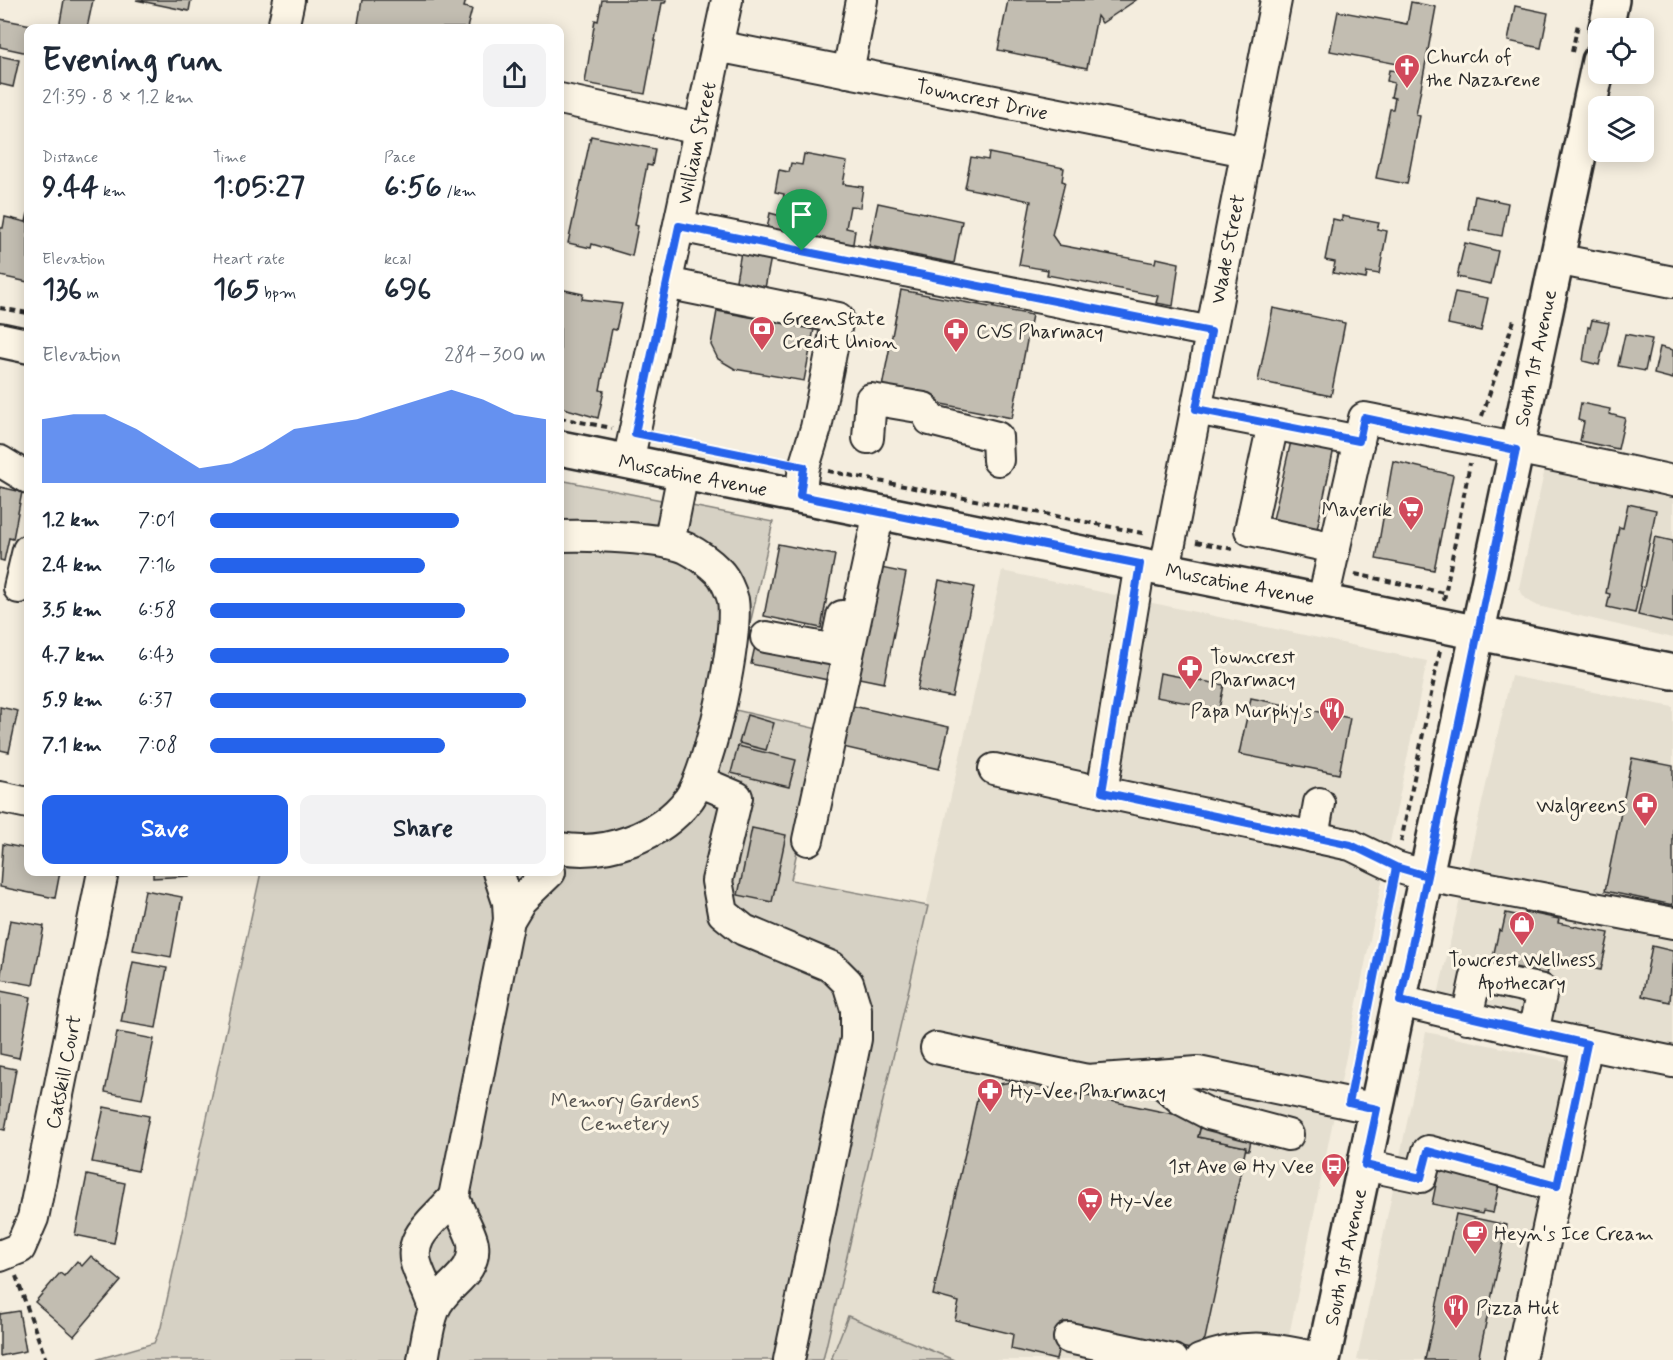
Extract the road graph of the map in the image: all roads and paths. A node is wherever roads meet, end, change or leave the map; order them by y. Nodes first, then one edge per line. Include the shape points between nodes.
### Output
1 (289, 0) edge
2 (727, 0) edge
3 (1276, 0) edge
4 (1612, 0) edge
5 (859, 13) edge
6 (1598, 18) edge
7 (284, 24) edge
8 (717, 46) junction
9 (1585, 59) edge
10 (848, 72) junction
11 (564, 100) edge
12 (699, 129) junction
13 (1246, 151) junction
14 (679, 226) junction
15 (1556, 259) junction
16 (1673, 282) edge
17 (666, 283) junction
18 (1519, 306) dead end
19 (0, 308) edge
20 (24, 313) edge
21 (1211, 332) junction
22 (0, 340) edge
23 (24, 345) edge
24 (1196, 409) junction
25 (564, 420) edge
26 (1272, 424) junction
27 (868, 438) dead end
28 (1359, 441) junction
29 (1474, 441) junction
30 (564, 448) edge
31 (632, 448) junction
32 (1516, 450) junction
33 (998, 460) dead end
34 (0, 461) edge
35 (683, 473) junction
36 (24, 476) edge
37 (802, 481) junction
38 (1673, 481) edge
39 (870, 510) junction
40 (564, 536) edge
41 (669, 543) junction
42 (1236, 549) dead end
43 (1158, 557) junction
44 (24, 567) edge
45 (1329, 572) junction
46 (19, 588) dead end
47 (1478, 633) junction
48 (766, 637) dead end
49 (1439, 660) dead end
50 (1673, 672) edge
51 (994, 769) dead end
52 (699, 781) junction
53 (1102, 792) junction
54 (0, 797) edge
55 (24, 802) edge
56 (1319, 803) dead end
57 (1313, 837) junction
58 (808, 840) dead end
59 (566, 855) edge
60 (1411, 871) junction
61 (102, 876) edge
62 (499, 876) edge
63 (546, 876) edge
64 (509, 920) junction
65 (1673, 923) edge
66 (1400, 1001) junction
67 (1367, 1013) dead end
68 (1467, 1018) junction
69 (1533, 1033) junction
70 (1587, 1044) junction
71 (936, 1048) dead end
72 (1673, 1062) edge
73 (1153, 1075) junction
74 (1377, 1109) junction
75 (1288, 1135) dead end
76 (1365, 1165) junction
77 (1557, 1186) junction
78 (454, 1197) junction
79 (8, 1265) edge
80 (434, 1309) junction
81 (1069, 1338) dead end
82 (1323, 1359) edge
83 (46, 1360) edge
84 (423, 1360) edge
85 (789, 1360) edge
86 (1173, 1360) edge
87 (1200, 1360) edge
88 (1520, 1360) edge

1 - 7 street
2 - 8 street, William Street
3 - 13 street, Wade Street
4 - 6 main road
5 - 10 street
8 - 10 street, Towncrest Drive
8 - 12 street, William Street
9 - 15 main road, South 1st Avenue
10 - 13 street, Towncrest Drive
11 - 12 street
12 - 14 street, William Street
13 - 21 street, Wade Street
14 - 17 street, William Street
14 - 21 street
15 - 16 street
15 - 32 main road, South 1st Avenue
17 - 31 street, William Street
17 - 37 street via 838,318
18 - 29 path
19 - 20 path
21 - 24 street, Wade Street
22 - 23 main road
24 - 26 street
24 - 43 street, Wade Street
25 - 31 path
26 - 28 street
26 - 45 street via 1250,530
27 - 33 street via 871,399 924,408 930,420 997,436
28 - 29 street via 1364,418
28 - 45 street
29 - 32 street
29 - 45 path via 1445,593
30 - 31 main road, Muscatine Avenue
31 - 35 main road, Muscatine Avenue
31 - 37 path
32 - 38 street via 1546,452
32 - 47 main road, South 1st Avenue
34 - 36 street
35 - 37 main road, Muscatine Avenue
35 - 41 street
37 - 39 main road, Muscatine Avenue
37 - 43 path via 860,476
39 - 43 main road, Muscatine Avenue
39 - 48 street via 853,544 855,560 834,650
39 - 58 street
40 - 41 street
41 - 52 street via 686,548 721,574 732,599 734,617 726,674
42 - 43 path
43 - 45 main road, Muscatine Avenue
43 - 53 street, Wade Street
44 - 46 street
45 - 47 main road, Muscatine Avenue
47 - 50 main road, Muscatine Avenue
47 - 60 main road, South 1st Avenue
49 - 60 path
51 - 53 street
52 - 59 street via 690,798 639,837 604,850
52 - 85 street via 737,797 717,881 723,913 744,930 831,968 848,983 856,1009 856,1039
53 - 57 street
54 - 55 street
56 - 57 street
57 - 60 street via 1351,845
60 - 65 street
60 - 66 main road, South 1st Avenue
60 - 67 path
61 - 79 street, Catskill Court via 33,1218
62 - 64 street
63 - 64 street via 521,900
64 - 78 street
66 - 68 street
66 - 74 main road, South 1st Avenue
68 - 69 street
68 - 69 street via 1476,976 1542,990
69 - 70 street
70 - 72 street
70 - 77 street
71 - 73 street via 1087,1080
73 - 74 street via 1198,1072
73 - 75 street via 1182,1100 1209,1114
74 - 76 main road, South 1st Avenue
76 - 77 street via 1421,1178 1428,1151
76 - 82 main road, South 1st Avenue
77 - 88 street
78 - 80 street via 473,1243 473,1258 467,1272
78 - 80 street via 420,1233 414,1247 417,1268
79 - 83 path
80 - 84 street
81 - 86 street
82 - 87 street via 1291,1351 1242,1347

